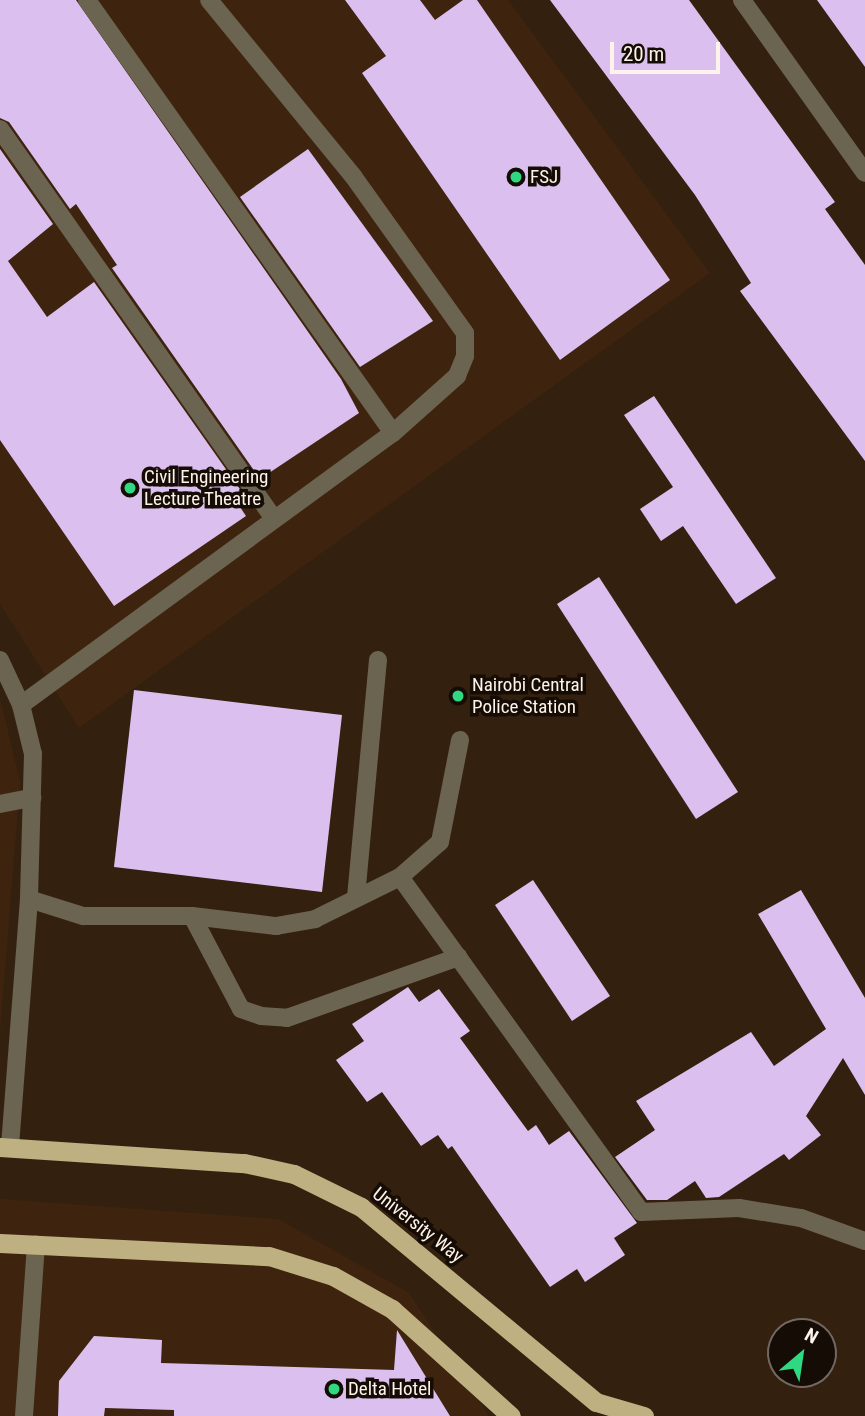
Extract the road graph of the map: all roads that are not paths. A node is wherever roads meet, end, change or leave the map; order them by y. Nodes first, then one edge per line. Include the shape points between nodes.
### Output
1 (87, 0) edge
2 (209, 0) edge
3 (741, 0) edge
4 (0, 129) edge
5 (865, 173) edge
6 (393, 433) junction
7 (272, 517) junction
8 (0, 660) edge
9 (378, 660) dead end
10 (21, 705) junction
11 (460, 740) dead end
12 (32, 798) junction
13 (0, 804) edge
14 (400, 877) junction
15 (356, 897) junction
16 (29, 899) junction
17 (192, 916) junction
18 (458, 957) junction
19 (5, 1147) edge
20 (865, 1241) edge
21 (0, 1243) edge
22 (36, 1244) junction
23 (23, 1416) edge
24 (511, 1416) edge
25 (644, 1416) edge

1 - 6 street
2 - 6 street via 353,176 465,333 465,356 457,376
3 - 5 street
4 - 7 street
6 - 7 street
7 - 10 street
8 - 10 street
9 - 15 street
10 - 12 street via 33,754
11 - 14 street via 440,842
12 - 13 street
12 - 16 street
14 - 15 street
14 - 18 street
15 - 17 street via 315,919 276,926
16 - 17 street via 83,916
16 - 19 street
17 - 18 street via 240,1009 261,1016 287,1018
18 - 20 street via 641,1212 739,1208 802,1218
19 - 25 highway, University Way via 244,1163 294,1174 361,1207 597,1402
21 - 22 highway
22 - 23 street
22 - 24 highway via 269,1256 333,1276 392,1309

